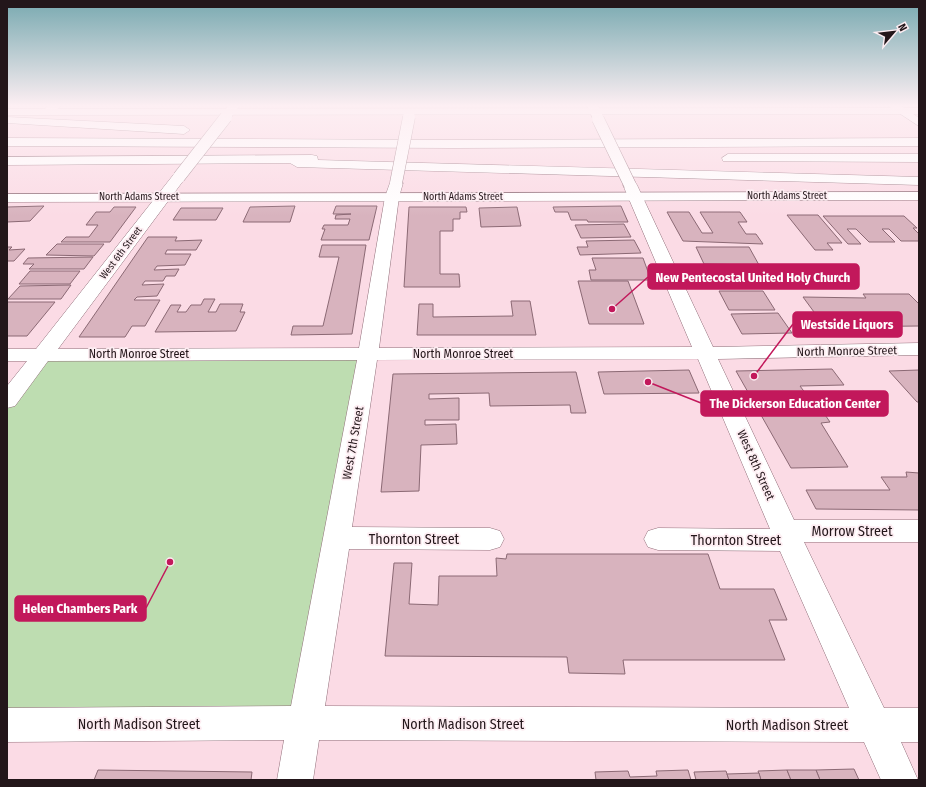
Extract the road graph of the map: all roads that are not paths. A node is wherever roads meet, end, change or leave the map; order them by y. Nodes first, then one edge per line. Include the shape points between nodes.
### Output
1 (7, 142) edge
2 (207, 142) edge
3 (404, 142) edge
4 (609, 142) edge
5 (778, 142) edge
6 (783, 142) junction
7 (886, 142) edge
8 (577, 158) dead end
9 (601, 158) dead end
10 (633, 158) dead end
11 (712, 158) dead end
12 (919, 158) edge
13 (7, 160) edge
14 (118, 160) junction
15 (919, 181) edge
16 (394, 190) junction
17 (632, 191) junction
18 (919, 196) edge
19 (164, 197) junction
20 (7, 198) edge
21 (919, 349) edge
22 (706, 353) junction
23 (368, 354) junction
24 (7, 355) edge
25 (43, 355) junction
26 (7, 401) edge
27 (919, 531) edge
28 (788, 535) junction
29 (337, 538) junction
30 (490, 539) dead end
31 (658, 539) dead end
32 (305, 723) junction
33 (7, 725) edge
34 (874, 725) junction
35 (919, 725) edge
36 (295, 780) edge
37 (900, 780) edge

1 - 6 main road
2 - 19 main road, West 6th Street, bridge
3 - 16 main road, West 7th Street, bridge
4 - 17 main road, West 8th Street, bridge
5 - 6 main road
6 - 7 main road
8 - 14 main road
9 - 10 main road
11 - 12 main road
13 - 14 main road
14 - 15 main road via 383,164
16 - 17 main road, North Adams Street
16 - 19 main road, North Adams Street
16 - 23 main road, West 7th Street
17 - 18 main road, North Adams Street
17 - 22 main road, West 8th Street
19 - 20 main road, North Adams Street
19 - 25 main road, West 6th Street
21 - 22 main road, North Monroe Street
22 - 23 main road, North Monroe Street
22 - 28 main road, West 8th Street
23 - 25 main road, North Monroe Street
23 - 29 main road, West 7th Street
24 - 25 main road, North Monroe Street
25 - 26 main road, West 6th Street
27 - 28 main road, Morrow Street
28 - 31 main road, Thornton Street
28 - 34 main road, West 8th Street
29 - 30 main road, Thornton Street
29 - 32 main road, West 7th Street
32 - 33 main road, North Madison Street
32 - 34 main road, North Madison Street
32 - 36 main road, West 7th Street
34 - 35 main road, North Madison Street
34 - 37 main road, West 8th Street

